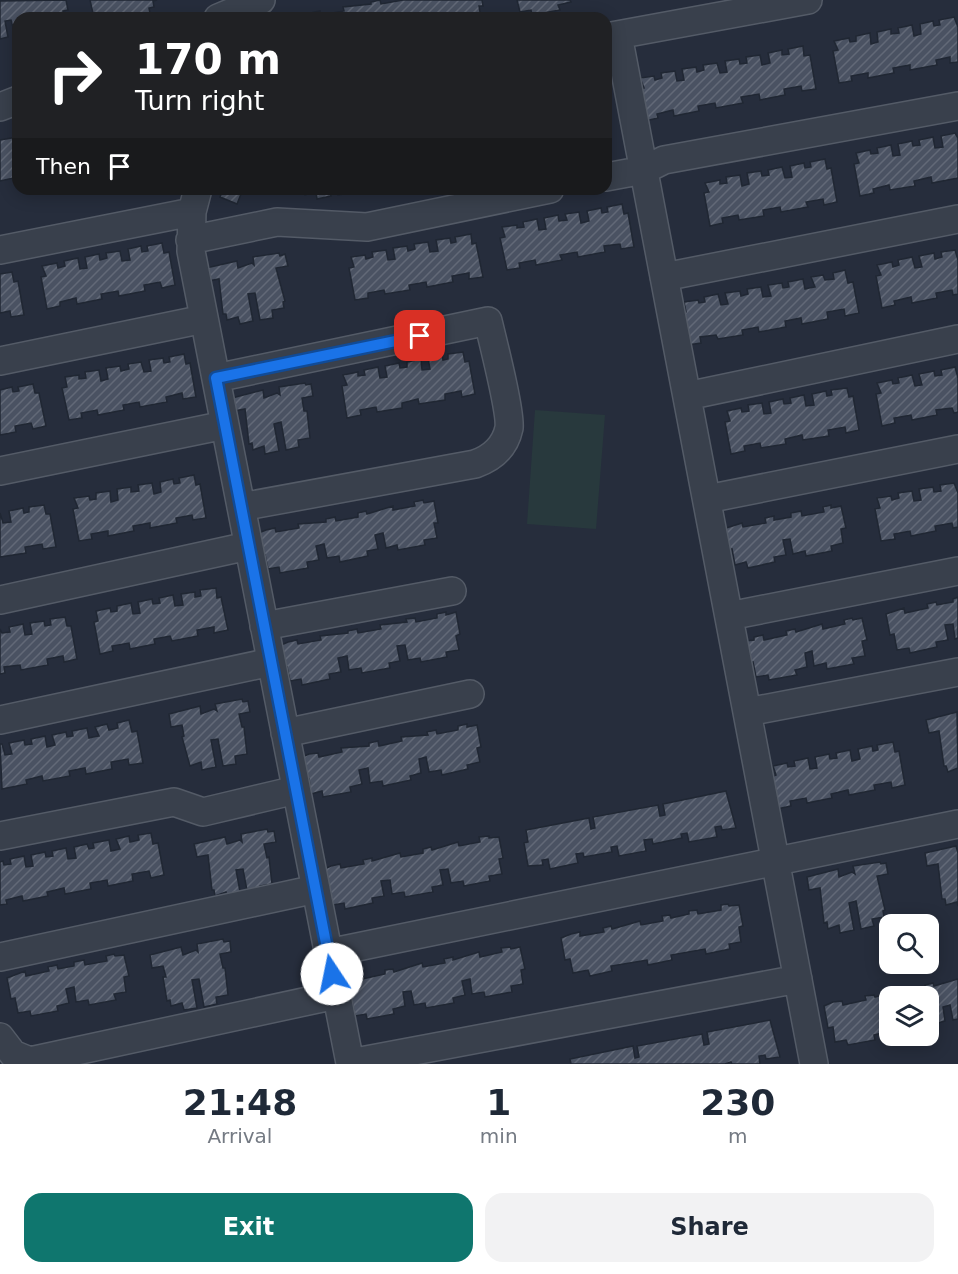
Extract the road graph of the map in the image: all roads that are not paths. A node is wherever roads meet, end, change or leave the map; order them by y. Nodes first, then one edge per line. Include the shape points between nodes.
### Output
1 (261, 0) edge
2 (808, 0) edge
3 (713, 8) edge
4 (232, 12) edge
5 (612, 36) edge
6 (958, 106) edge
7 (644, 170) junction
8 (612, 176) edge
9 (521, 195) edge
10 (195, 201) edge
11 (958, 219) edge
12 (190, 240) junction
13 (0, 250) edge
14 (664, 277) junction
15 (204, 319) junction
16 (958, 339) edge
17 (0, 361) edge
18 (216, 378) junction
19 (687, 396) junction
20 (225, 425) junction
21 (958, 449) edge
22 (0, 471) edge
23 (706, 499) junction
24 (241, 507) junction
25 (249, 546) junction
26 (958, 571) edge
27 (452, 591) dead end
28 (0, 600) edge
29 (729, 616) junction
30 (264, 626) junction
31 (271, 662) junction
32 (958, 672) edge
33 (470, 694) dead end
34 (747, 712) junction
35 (0, 720) edge
36 (285, 733) junction
37 (296, 790) junction
38 (958, 824) edge
39 (0, 837) edge
40 (776, 861) junction
41 (316, 889) junction
42 (328, 953) junction
43 (0, 957) edge
44 (798, 979) junction
45 (336, 995) junction
46 (0, 1037) edge
47 (814, 1064) edge

1 - 4 lane
2 - 3 lane
3 - 5 lane
5 - 7 lane
6 - 7 lane via 664,160
7 - 8 lane
7 - 14 lane
9 - 12 lane via 367,227 277,222
10 - 12 lane
10 - 13 lane
11 - 14 lane
12 - 15 lane
14 - 19 lane
15 - 17 lane
15 - 18 lane
16 - 19 lane
18 - 20 lane
18 - 24 lane via 488,321 507,414 509,425 502,445 486,460 475,464
19 - 23 lane
20 - 22 lane
20 - 24 lane
21 - 23 lane
23 - 29 lane
24 - 25 lane
25 - 28 lane
25 - 30 lane
26 - 29 lane
27 - 30 lane
29 - 34 lane
30 - 31 lane
31 - 35 lane
31 - 36 lane
32 - 34 lane
33 - 36 lane
34 - 40 lane
36 - 37 lane
37 - 39 lane via 203,812 174,802
37 - 41 lane
38 - 40 lane
40 - 42 lane
40 - 44 lane
41 - 42 lane
41 - 43 lane
42 - 45 lane
44 - 45 lane via 350,1063
44 - 47 lane
45 - 46 lane via 30,1061 13,1054

